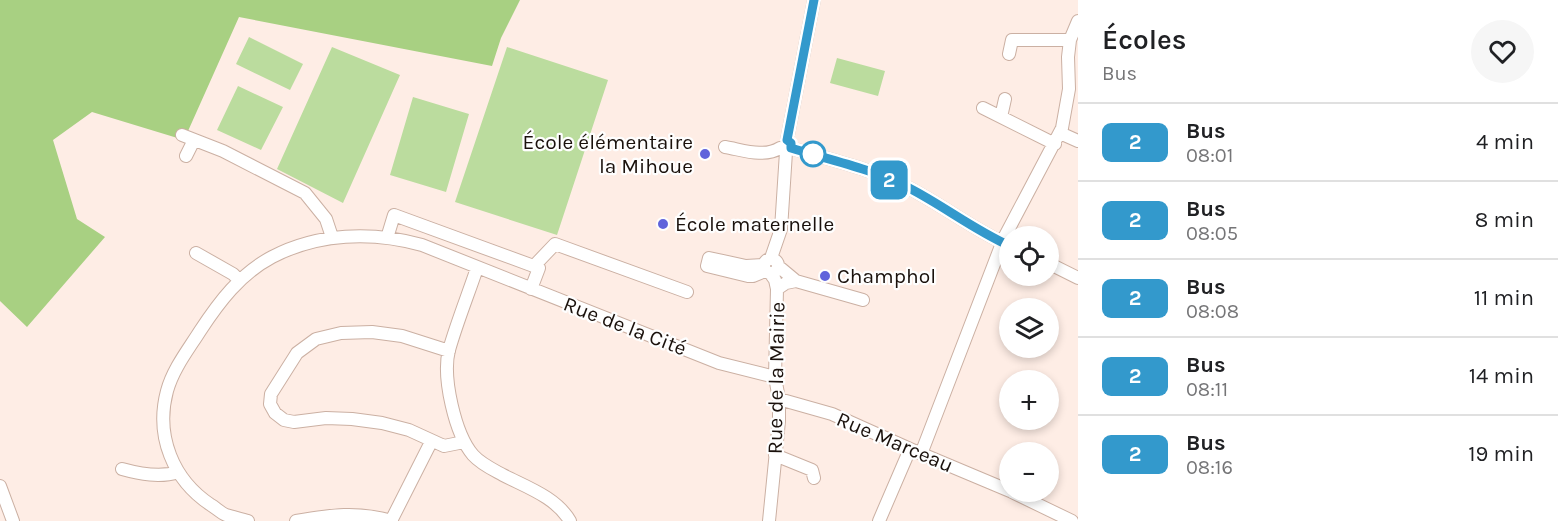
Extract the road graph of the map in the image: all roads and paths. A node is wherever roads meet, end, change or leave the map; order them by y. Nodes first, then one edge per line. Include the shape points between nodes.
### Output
1 (814, 0) edge
2 (1078, 21) edge
3 (1070, 40) junction
4 (1009, 54) dead end
5 (1074, 83) edge
6 (1005, 99) dead end
7 (983, 108) dead end
8 (1000, 117) junction
9 (1057, 138) junction
10 (1078, 141) edge
11 (725, 147) dead end
12 (786, 147) junction
13 (186, 156) dead end
14 (1010, 226) edge
15 (332, 237) junction
16 (387, 238) junction
17 (999, 240) edge
18 (196, 254) dead end
19 (999, 262) edge
20 (534, 266) junction
21 (477, 267) junction
22 (770, 267) junction
23 (1059, 268) edge
24 (1078, 278) edge
25 (239, 280) junction
26 (796, 281) junction
27 (777, 288) junction
28 (531, 290) junction
29 (687, 292) dead end
30 (863, 300) dead end
31 (449, 351) junction
32 (775, 377) junction
33 (779, 399) junction
34 (431, 442) junction
35 (464, 442) junction
36 (915, 452) junction
37 (775, 455) junction
38 (122, 469) dead end
39 (178, 472) junction
40 (814, 478) dead end
41 (0, 486) edge
42 (999, 486) edge
43 (1033, 502) edge
44 (358, 518) edge
45 (13, 521) edge
46 (248, 521) edge
47 (296, 521) edge
48 (391, 521) edge
49 (570, 521) edge
50 (769, 521) edge
51 (879, 521) edge
52 (1072, 521) edge

1 - 12 street
2 - 3 street
3 - 4 street via 1012,40
3 - 5 street via 1068,57
5 - 9 street
6 - 8 street
7 - 8 street
8 - 9 street
9 - 10 street
9 - 14 street
11 - 12 street via 765,154
12 - 17 street via 908,188
12 - 22 street via 781,229
13 - 15 street via 188,137 305,193 326,219
15 - 16 street, Rue de la Cité
15 - 25 street, Rue de la Cité via 271,257
16 - 20 street via 394,215
16 - 21 street, Rue de la Cité via 422,245
18 - 25 street
19 - 36 street
20 - 28 street via 539,267
20 - 29 street via 555,244
21 - 28 street, Rue de la Cité
21 - 31 street
22 - 26 street
22 - 27 street, Rue de la Mairie
23 - 24 street
25 - 39 street, Rue de la Cité via 214,309 167,390 165,437
26 - 27 street
26 - 30 street
27 - 32 street, Rue de la Mairie
28 - 32 street, Rue de la Cité via 719,363
31 - 34 street via 402,336 372,332 333,334 316,339 297,353 271,394 270,404 284,420 326,418 382,423 409,430
31 - 35 street via 452,401
32 - 33 street, Rue de la Mairie
33 - 36 street, Rue Marceau via 832,414
33 - 37 street, Rue de la Mairie
34 - 35 street via 444,446
34 - 48 street
35 - 49 street via 484,465 554,502
36 - 42 street, Rue Marceau
36 - 51 street
37 - 40 street via 812,470
37 - 50 street, Rue de la Mairie
38 - 39 street via 138,474
39 - 46 street, Rue de la Cité via 195,494 225,514
41 - 45 street
43 - 52 street, Rue Marceau
44 - 47 street via 340,514
44 - 48 street

